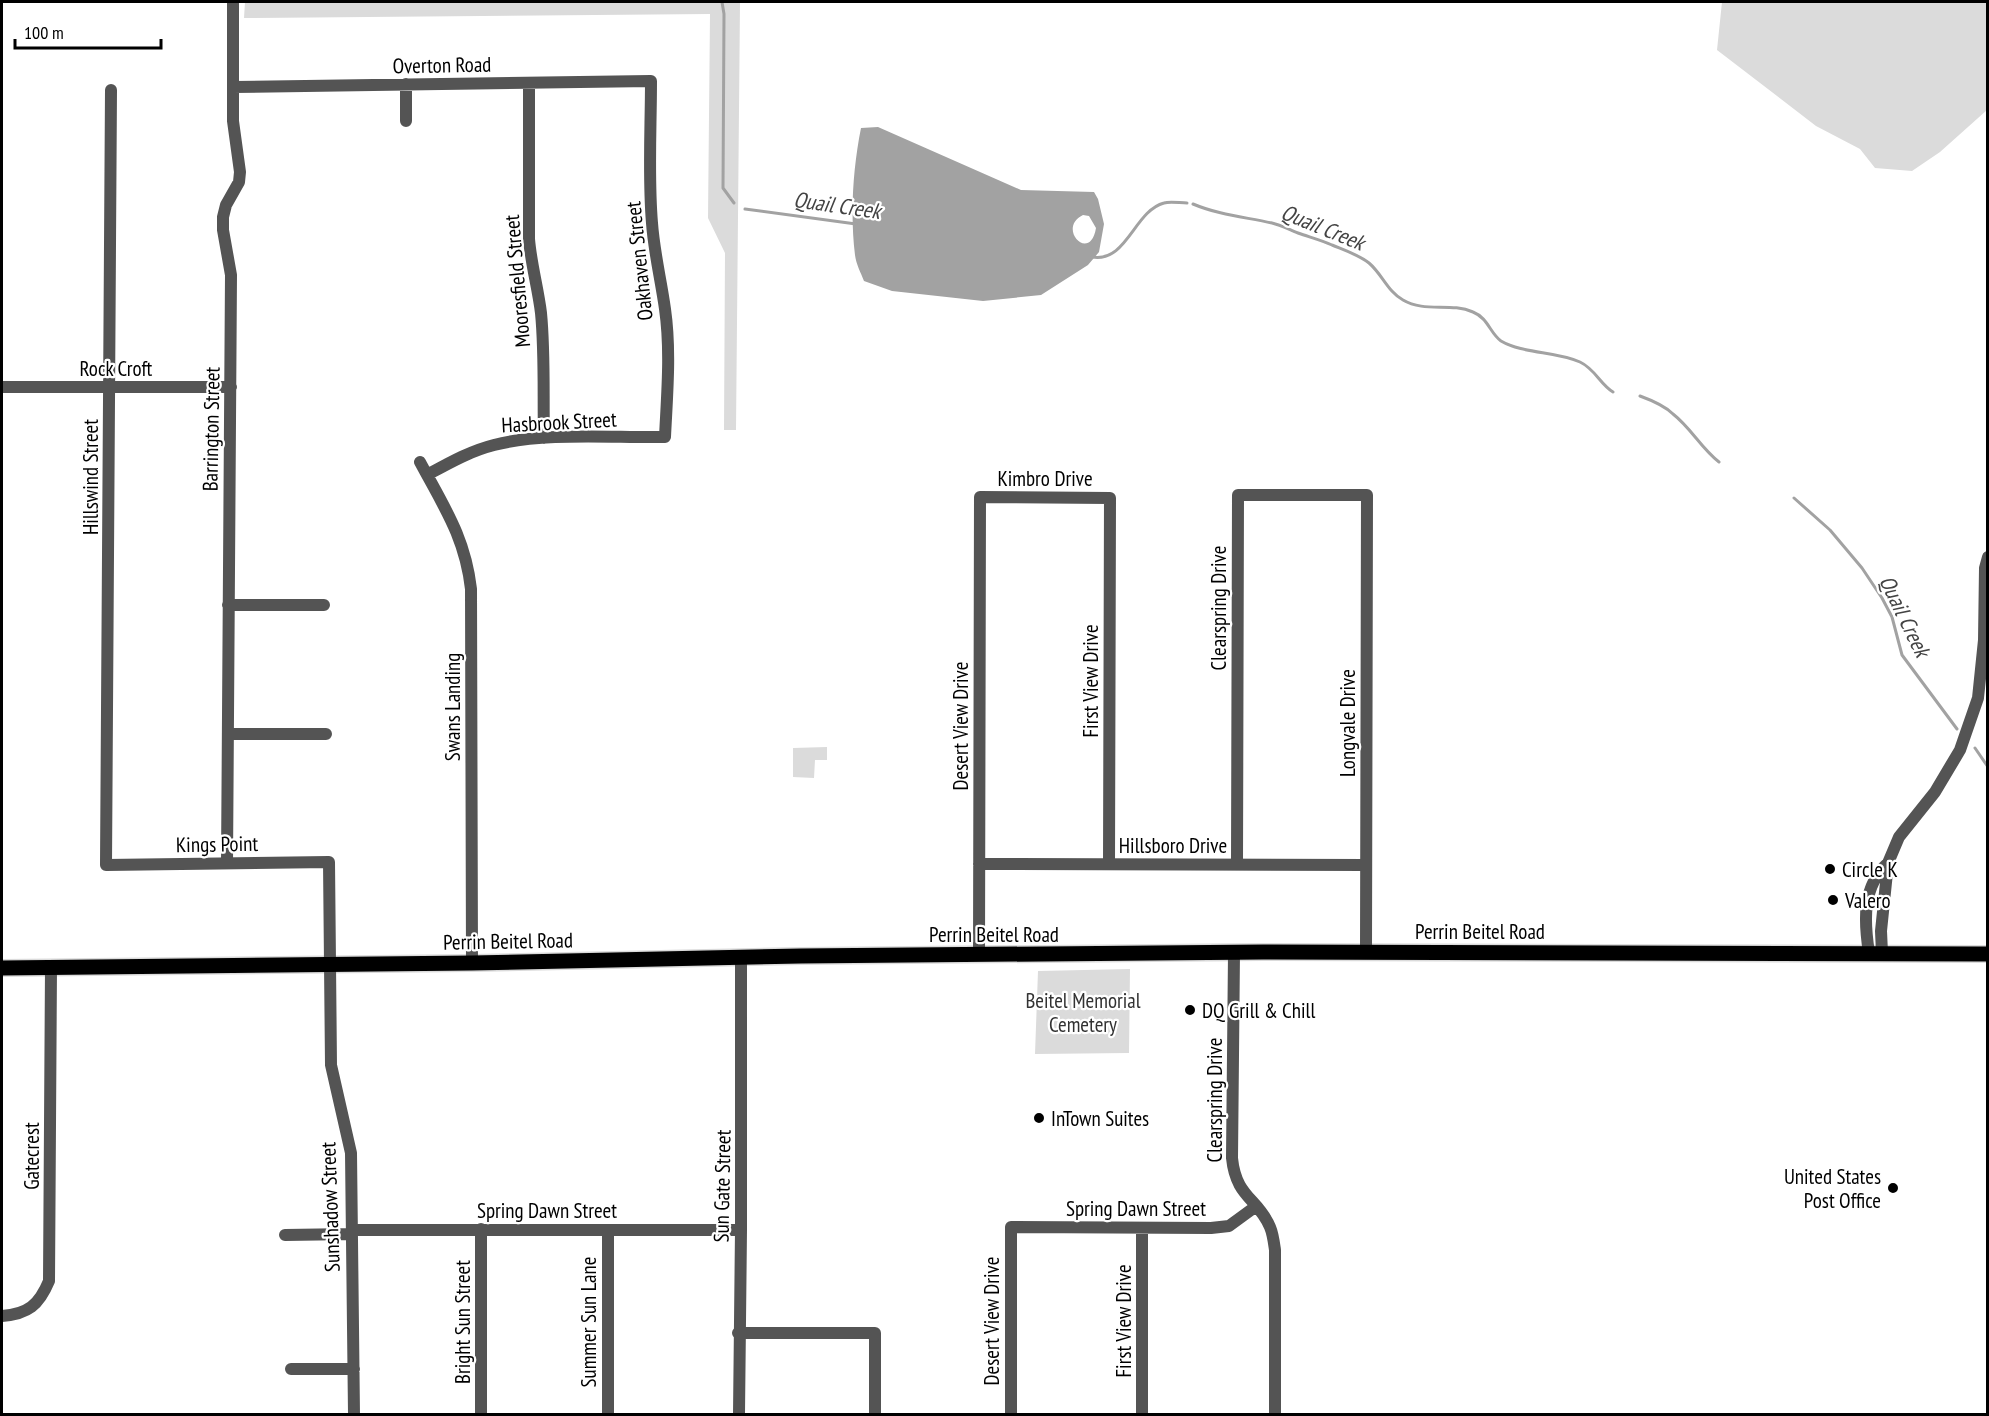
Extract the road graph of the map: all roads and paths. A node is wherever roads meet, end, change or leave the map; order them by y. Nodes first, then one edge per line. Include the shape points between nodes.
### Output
1 (233, 5) edge
2 (651, 81) joint
3 (529, 83) junction
4 (406, 84) junction
5 (233, 87) junction
6 (111, 90) dead end
7 (406, 121) dead end
8 (2, 387) edge
9 (110, 387) junction
10 (231, 387) junction
11 (665, 437) joint
12 (544, 438) junction
13 (420, 462) dead end
14 (427, 475) junction
15 (1367, 495) joint
16 (980, 497) joint
17 (1110, 498) joint
18 (1988, 557) edge
19 (228, 605) junction
20 (324, 605) dead end
21 (228, 734) junction
22 (326, 734) dead end
23 (329, 862) joint
24 (227, 863) junction
25 (980, 864) junction
26 (1109, 864) junction
27 (1237, 864) junction
28 (106, 865) joint
29 (1366, 865) junction
30 (1234, 952) junction
31 (1366, 952) junction
32 (1875, 953) junction
33 (1988, 954) edge
34 (979, 955) junction
35 (741, 957) junction
36 (472, 963) junction
37 (331, 964) junction
38 (2, 968) edge
39 (51, 968) junction
40 (1255, 1207) junction
41 (1011, 1227) joint
42 (1142, 1227) junction
43 (481, 1229) junction
44 (608, 1230) junction
45 (741, 1230) junction
46 (352, 1232) junction
47 (285, 1235) dead end
48 (2, 1316) edge
49 (738, 1333) junction
50 (291, 1369) dead end
51 (354, 1369) junction
52 (354, 1414) edge
53 (481, 1414) edge
54 (608, 1414) edge
55 (739, 1414) edge
56 (875, 1414) edge
57 (1011, 1414) edge
58 (1142, 1414) edge
59 (1275, 1414) edge

1 - 5 street, Barrington Street
2 - 3 street, Overton Road
2 - 11 street, Oakhaven Street via 651,220 667,338
3 - 4 street, Overton Road
3 - 12 street, Mooresfield Street via 529,239 542,322
4 - 5 street, Overton Road
4 - 7 street
5 - 10 street, Barrington Street via 240,172 223,217 231,275
6 - 9 street, Hillswind Street
8 - 9 street, Rock Croft
9 - 10 street, Rock Croft
9 - 28 street, Hillswind Street
10 - 19 street, Barrington Street
11 - 12 street, Hasbrook Street
12 - 14 street, Hasbrook Street via 495,445 455,459
13 - 14 street, Swans Landing
14 - 36 street, Swans Landing via 458,532 471,589
15 - 27 street, Clearspring Drive via 1238,495
15 - 29 street, Longvale Drive
16 - 17 street, Kimbro Drive
16 - 25 street, Desert View Drive
17 - 26 street, First View Drive
18 - 32 street via 1978,698 1960,750 1872,882 1865,931
19 - 20 street
19 - 21 street, Barrington Street
21 - 22 street
21 - 24 street, Barrington Street
23 - 24 street, Kings Point
23 - 37 street, Sunshadow Street
24 - 28 street, Kings Point
25 - 26 street, Hillsboro Drive
25 - 34 street, Desert View Drive
26 - 27 street, Hillsboro Drive
27 - 29 street, Hillsboro Drive
29 - 31 street, Longvale Drive
30 - 31 main road, Perrin Beitel Road
30 - 34 main road, Perrin Beitel Road
30 - 40 street, Clearspring Drive via 1232,1158 1237,1182
31 - 32 main road, Perrin Beitel Road
32 - 33 main road, Perrin Beitel Road
34 - 35 main road, Perrin Beitel Road
35 - 36 main road, Perrin Beitel Road
35 - 45 street, Sun Gate Street
36 - 37 main road, Perrin Beitel Road
37 - 39 main road, Perrin Beitel Road
37 - 46 street, Sunshadow Street via 331,1065 351,1153
38 - 39 main road, Perrin Beitel Road
39 - 48 street, Gatecrest via 49,1281 37,1303 19,1314
40 - 42 street, Spring Dawn Street via 1229,1226
40 - 59 street, Clearspring Drive via 1271,1228 1275,1250
41 - 42 street, Spring Dawn Street
41 - 57 street, Desert View Drive
42 - 58 street, First View Drive
43 - 44 street, Spring Dawn Street
43 - 46 street, Spring Dawn Street
43 - 53 street, Bright Sun Street
44 - 45 street, Spring Dawn Street
44 - 54 street, Summer Sun Lane
45 - 49 street, Sun Gate Street
46 - 47 street, Spring Dawn Street
46 - 51 street, Sunshadow Street
49 - 55 street, Sun Gate Street
49 - 56 street via 875,1333
50 - 51 street
51 - 52 street, Sunshadow Street

